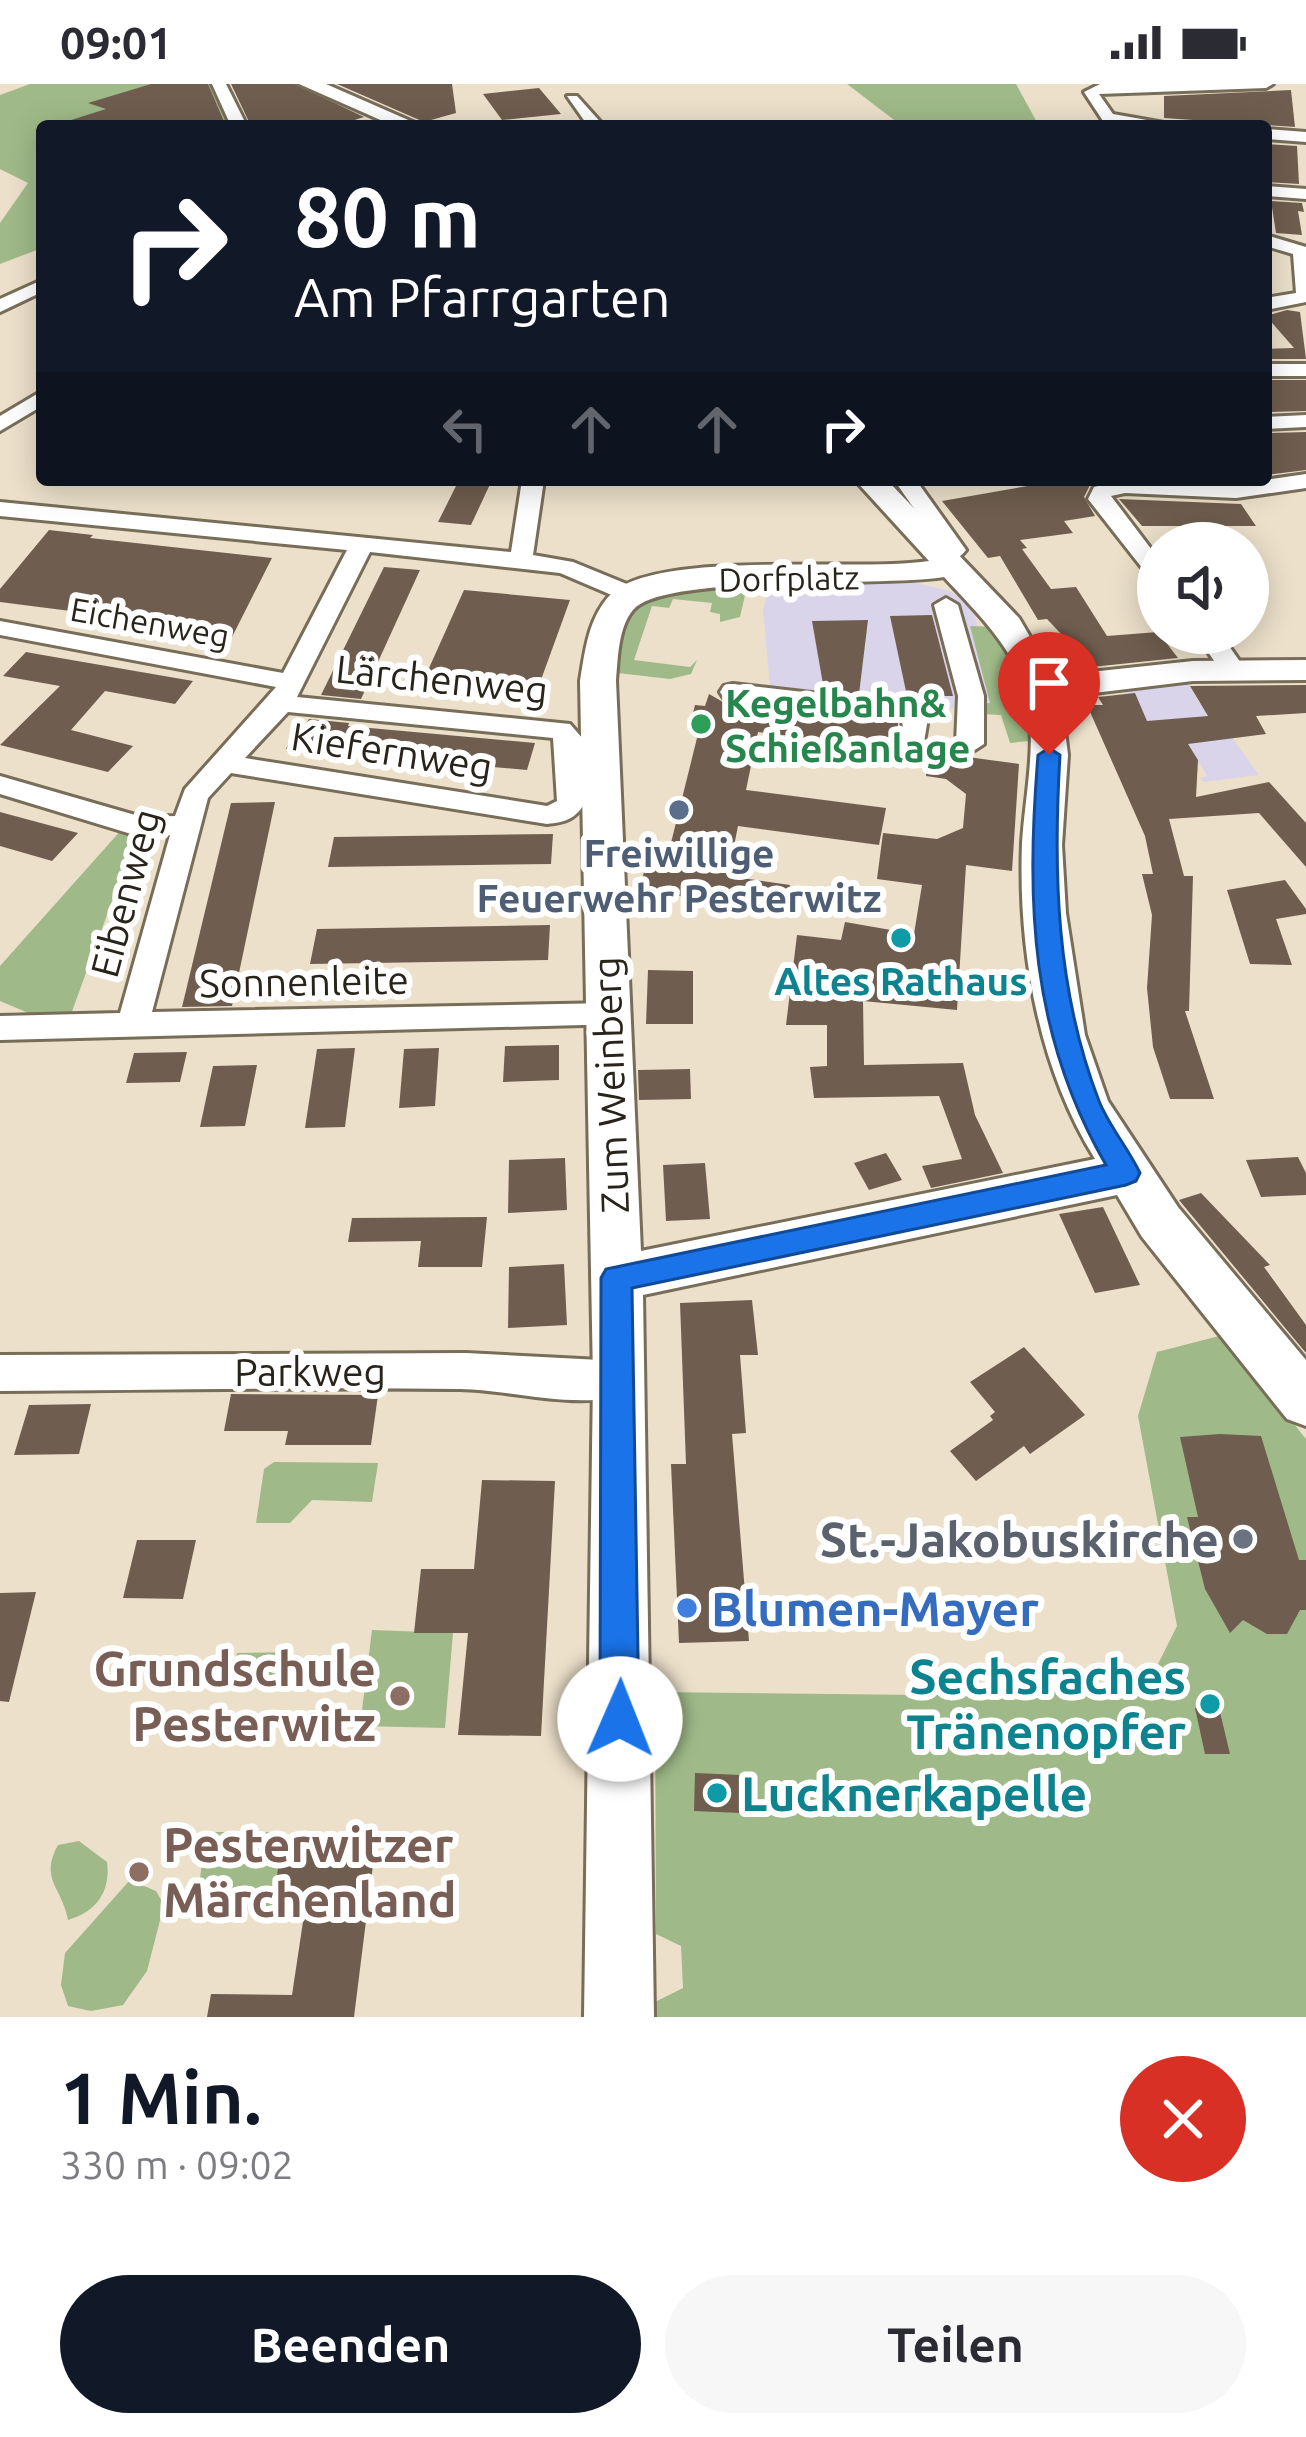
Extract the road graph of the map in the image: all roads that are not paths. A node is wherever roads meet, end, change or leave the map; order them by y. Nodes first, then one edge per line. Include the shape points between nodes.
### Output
1 (219, 84) edge
2 (309, 84) edge
3 (1266, 84) edge
4 (572, 98) dead end
5 (236, 120) edge
6 (397, 120) edge
7 (591, 120) edge
8 (1124, 120) edge
9 (1272, 134) edge
10 (1306, 137) edge
11 (1272, 191) edge
12 (1306, 194) edge
13 (1272, 242) edge
14 (36, 288) edge
15 (1272, 304) edge
16 (0, 306) edge
17 (1272, 370) edge
18 (1306, 370) edge
19 (31, 413) edge
20 (1306, 421) edge
21 (1272, 423) edge
22 (0, 424) edge
23 (1306, 481) edge
24 (532, 486) edge
25 (875, 486) edge
26 (909, 486) edge
27 (1124, 486) edge
28 (1124, 486) edge
29 (1271, 486) edge
30 (1272, 486) edge
31 (0, 509) edge
32 (361, 545) junction
33 (1137, 547) edge
34 (521, 560) junction
35 (944, 562) junction
36 (631, 594) junction
37 (946, 605) dead end
38 (0, 628) edge
39 (1222, 654) edge
40 (1232, 669) junction
41 (1306, 670) edge
42 (1042, 688) junction
43 (285, 692) junction
44 (733, 692) dead end
45 (914, 736) dead end
46 (970, 744) dead end
47 (226, 764) junction
48 (0, 785) edge
49 (547, 815) joint
50 (186, 825) junction
51 (610, 1015) junction
52 (6, 1025) edge
53 (132, 1028) junction
54 (1126, 1173) junction
55 (617, 1278) junction
56 (0, 1373) edge
57 (620, 1379) junction
58 (1306, 1401) edge
59 (619, 2017) edge

1 - 5 street
2 - 6 street
3 - 8 street via 1091,92 1108,118
4 - 7 street
9 - 10 street
11 - 12 street
13 - 15 street via 1302,251 1305,296
14 - 16 street
17 - 18 street
19 - 22 street
20 - 21 street
23 - 30 street
24 - 34 street
25 - 35 street
26 - 35 street via 954,550
27 - 29 street
28 - 33 street via 1099,499
31 - 32 street
32 - 34 street
32 - 43 street, Eibenweg
34 - 36 street
35 - 36 street, Dorfplatz via 907,575 697,580
35 - 42 street via 1007,625
36 - 51 street, Zum Weinberg via 607,632 598,681
37 - 46 street via 971,696
38 - 43 street, Eichenweg
39 - 40 street
40 - 41 street
40 - 42 street
42 - 54 street via 1049,755 1045,913 1070,1062
43 - 47 street, Eibenweg
43 - 49 street, Lärchenweg via 561,730 570,739 571,803
44 - 45 street via 916,712
47 - 49 street, Kiefernweg
47 - 50 street, Eibenweg via 194,796
48 - 50 street via 141,827
50 - 53 street, Eibenweg
51 - 53 street, Sonnenleite
51 - 55 street, Zum Weinberg
52 - 53 street, Sonnenleite
54 - 55 street
54 - 58 street
55 - 57 street, Zum Weinberg
56 - 57 street, Parkweg via 442,1371
57 - 59 street, Zum Weinberg

